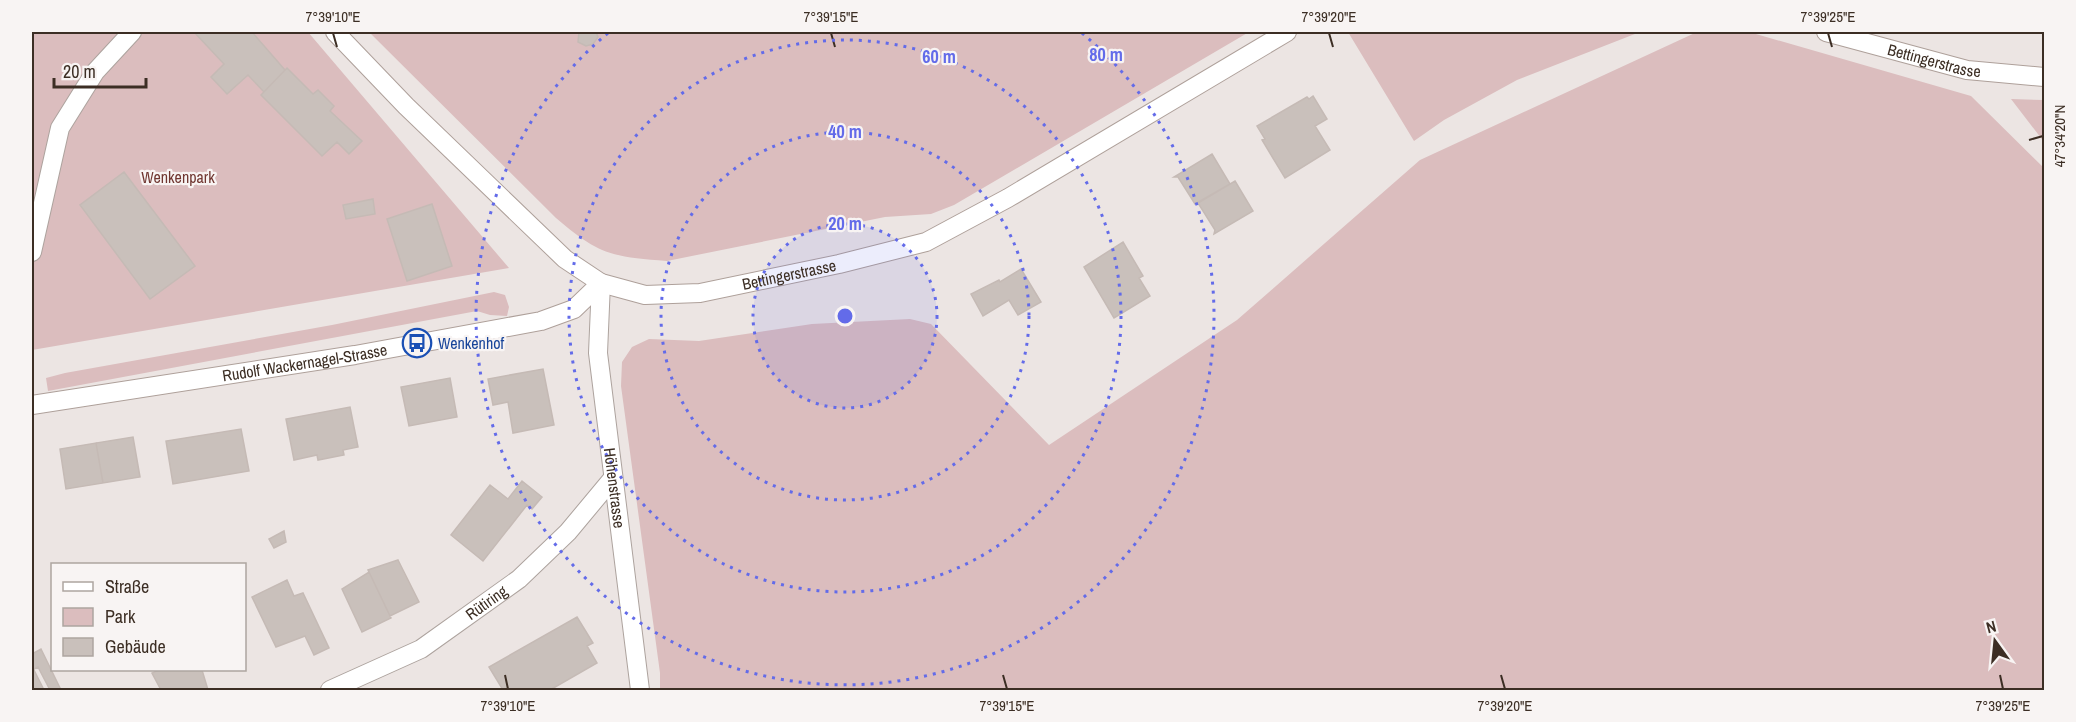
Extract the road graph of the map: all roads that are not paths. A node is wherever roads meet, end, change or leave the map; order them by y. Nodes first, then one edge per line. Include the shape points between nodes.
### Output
1 (132, 32) edge
2 (335, 32) edge
3 (1287, 32) edge
4 (1826, 32) edge
5 (2044, 77) edge
6 (32, 252) edge
7 (601, 283) junction
8 (32, 405) edge
9 (613, 478) junction
10 (330, 690) edge
11 (640, 690) edge

1 - 6 street via 95,72 60,128
2 - 7 street, Bettingerstrasse via 537,235
3 - 7 street, Bettingerstrasse via 1008,198 926,242 700,293 645,295
4 - 5 street, Bettingerstrasse via 1967,70
7 - 8 street, Rudolf Wackernagel-Strasse via 574,309 541,321 355,355
7 - 9 street, Höhenstrasse via 598,353
9 - 10 street, Rütiring via 568,532 519,579 421,649
9 - 11 street, Höhenstrasse

